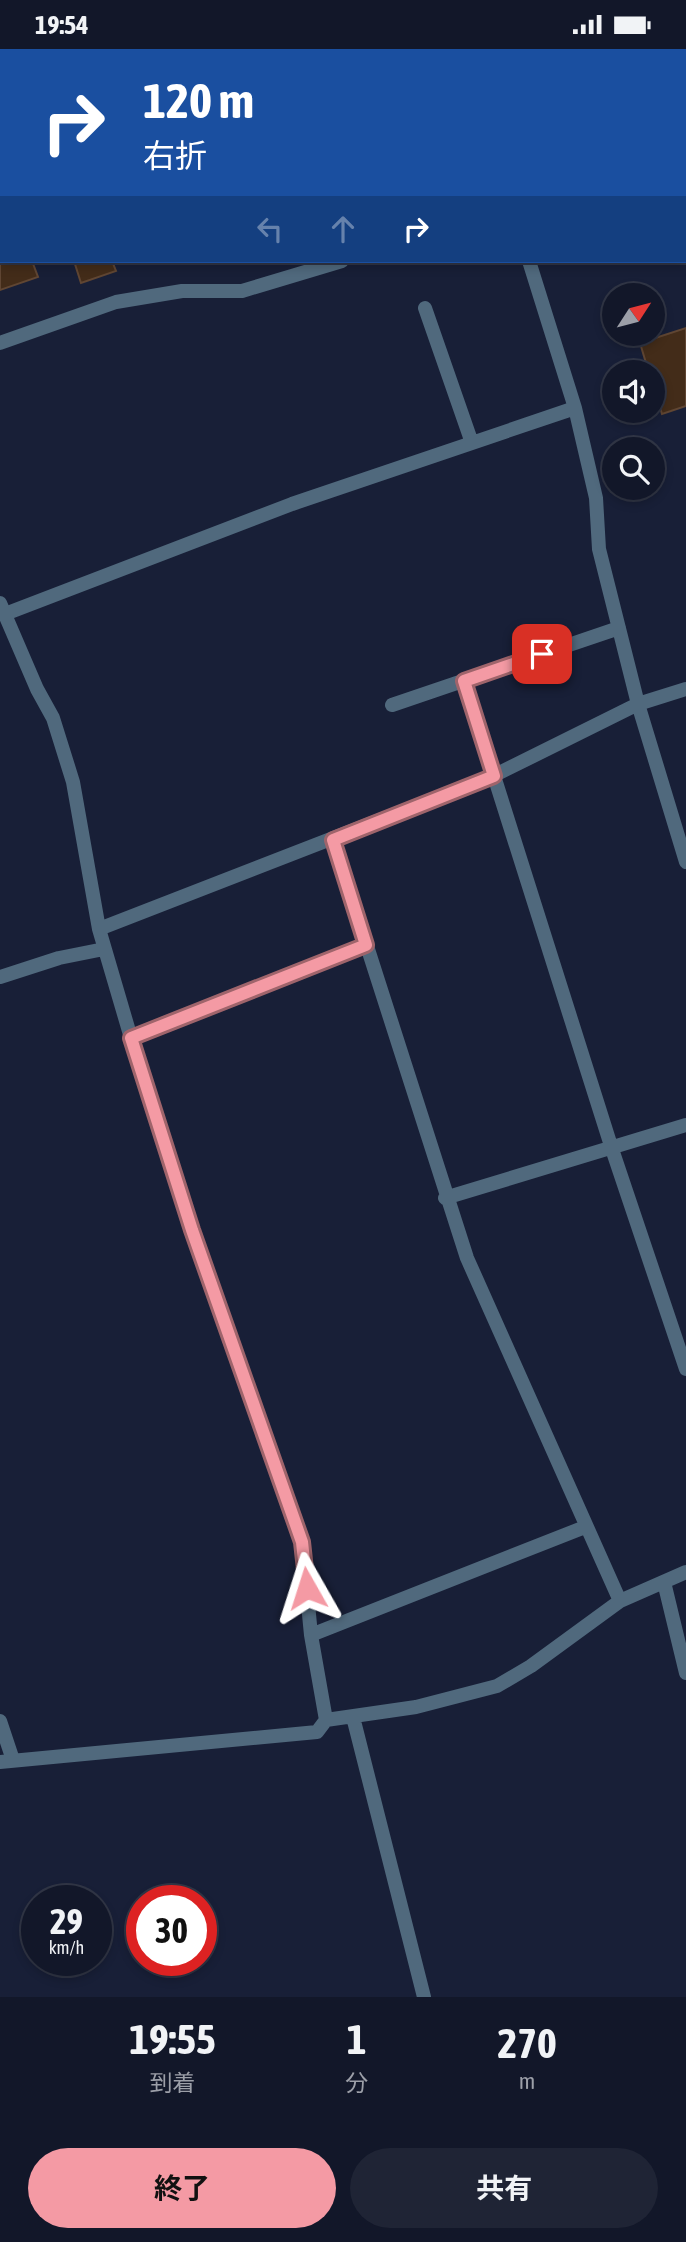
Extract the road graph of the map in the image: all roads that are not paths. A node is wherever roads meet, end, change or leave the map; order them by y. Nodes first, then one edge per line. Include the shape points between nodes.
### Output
1 (335, 263) edge
2 (529, 263) edge
3 (425, 307) dead end
4 (0, 342) edge
5 (575, 408) junction
6 (472, 443) junction
7 (2, 609) edge
8 (620, 628) junction
9 (464, 681) junction
10 (686, 689) edge
11 (638, 704) junction
12 (392, 705) dead end
13 (494, 776) junction
14 (333, 840) junction
15 (686, 862) edge
16 (99, 929) junction
17 (366, 945) junction
18 (104, 949) junction
19 (0, 978) edge
20 (131, 1038) junction
21 (686, 1125) edge
22 (612, 1149) junction
23 (445, 1198) junction
24 (686, 1369) edge
25 (585, 1527) junction
26 (686, 1571) edge
27 (664, 1582) junction
28 (620, 1601) junction
29 (311, 1635) junction
30 (686, 1673) edge
31 (353, 1717) junction
32 (326, 1720) junction
33 (0, 1721) edge
34 (7, 1761) edge
35 (424, 1997) edge

1 - 4 street via 242,291 182,291 116,302
2 - 5 street
3 - 6 street
5 - 6 street
5 - 8 street via 596,498 599,549
6 - 7 street
7 - 16 street via 53,718 72,782
8 - 9 street
8 - 11 street
9 - 12 street
9 - 13 street
10 - 11 street
11 - 13 street
11 - 15 street
13 - 14 street
13 - 22 street
14 - 16 street
14 - 17 street
16 - 18 street
17 - 20 street
17 - 23 street
18 - 19 street
18 - 20 street
20 - 29 street via 196,1242 302,1542
21 - 22 street
22 - 23 street
22 - 24 street
23 - 25 street
25 - 28 street
25 - 29 street
26 - 27 street
27 - 28 street
27 - 30 street
28 - 31 street via 497,1686
29 - 32 street
31 - 32 street
31 - 35 street
32 - 34 street via 317,1732
33 - 34 street

